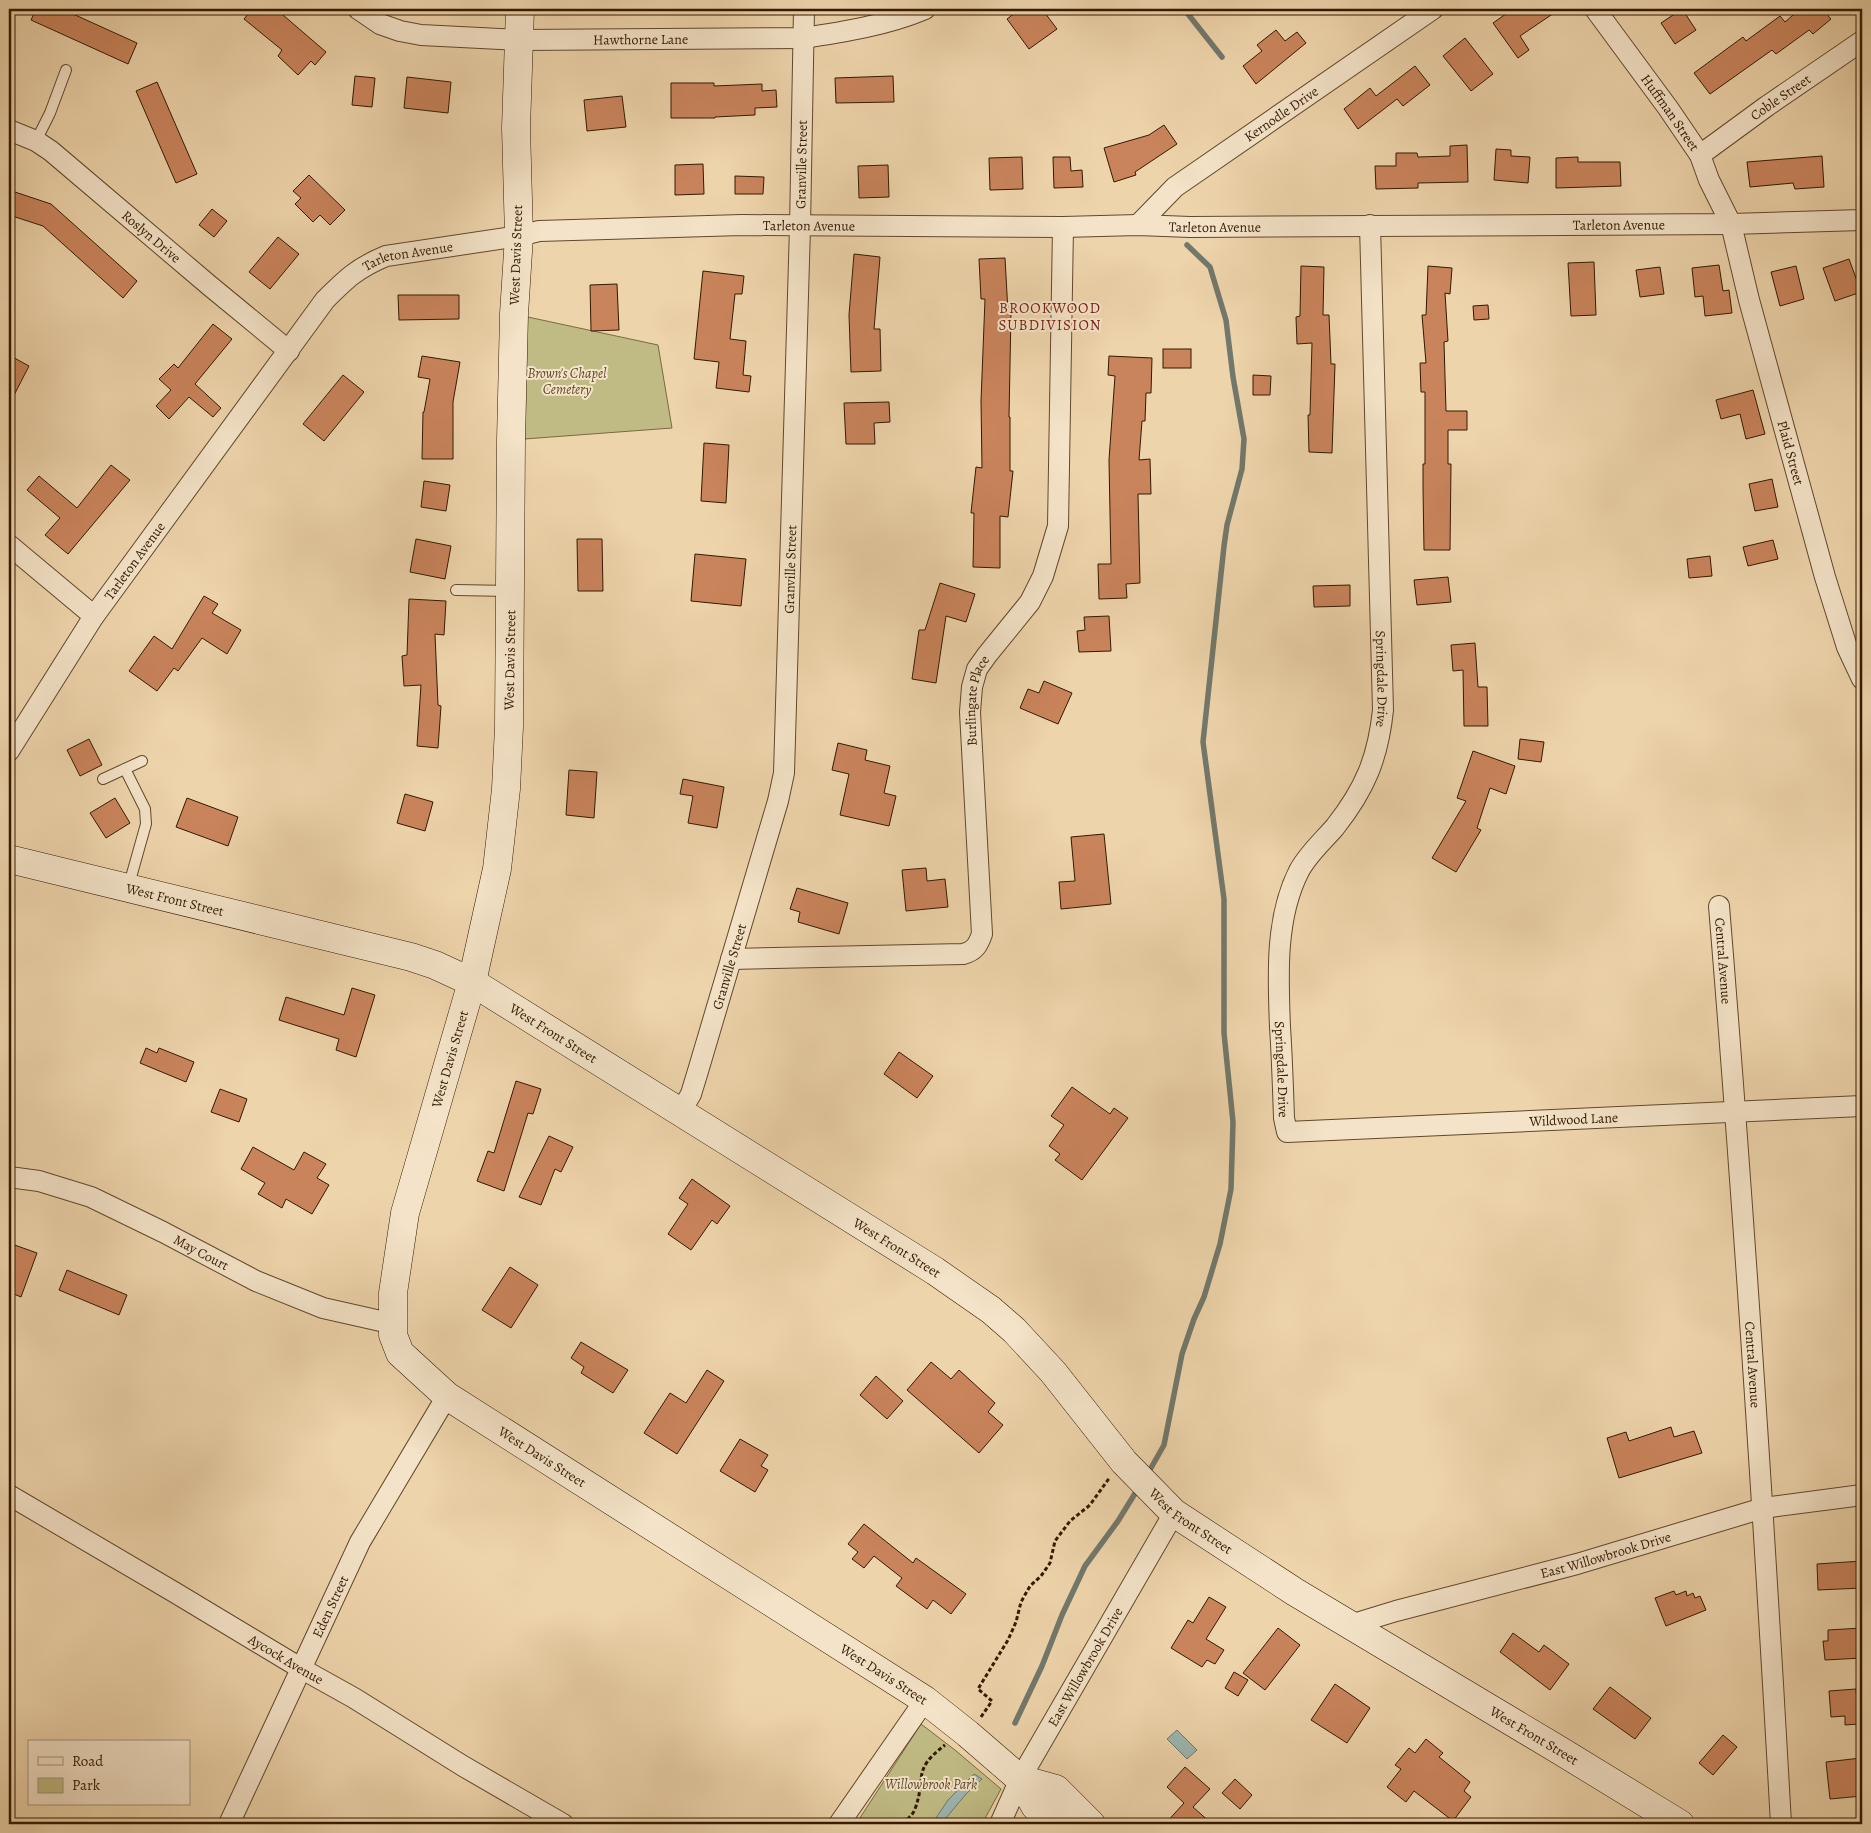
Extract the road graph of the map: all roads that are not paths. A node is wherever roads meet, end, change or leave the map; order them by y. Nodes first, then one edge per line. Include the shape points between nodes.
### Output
1 (358, 9) edge
2 (520, 9) edge
3 (804, 9) edge
4 (925, 9) edge
5 (1433, 9) edge
6 (1595, 9) edge
7 (803, 38) junction
8 (519, 40) junction
9 (1862, 41) edge
10 (66, 70) dead end
11 (9, 130) edge
12 (36, 141) junction
13 (1700, 155) junction
14 (1862, 220) edge
15 (1731, 224) junction
16 (1138, 226) junction
17 (1370, 226) junction
18 (800, 227) junction
19 (1063, 227) junction
20 (519, 236) junction
21 (289, 351) junction
22 (9, 545) edge
23 (456, 590) dead end
24 (511, 591) junction
25 (94, 616) junction
26 (1862, 679) edge
27 (9, 751) edge
28 (142, 762) dead end
29 (125, 769) junction
30 (103, 779) dead end
31 (9, 860) edge
32 (128, 889) junction
33 (1719, 906) dead end
34 (731, 959) junction
35 (472, 982) junction
36 (1862, 1106) edge
37 (1736, 1111) junction
38 (680, 1113) junction
39 (1287, 1132) joint
40 (9, 1176) edge
41 (394, 1324) junction
42 (447, 1396) junction
43 (9, 1495) edge
44 (1862, 1495) edge
45 (1165, 1505) junction
46 (1763, 1508) junction
47 (1350, 1625) junction
48 (302, 1669) junction
49 (926, 1700) junction
50 (1020, 1779) junction
51 (229, 1824) edge
52 (562, 1824) edge
53 (839, 1824) edge
54 (1000, 1824) edge
55 (1053, 1824) edge
56 (1091, 1824) edge
57 (1680, 1824) edge
58 (1781, 1824) edge

1 - 8 street, Hawthorne Lane via 380,24 400,31
2 - 8 street, West Davis Street
3 - 7 street, Granville Street
4 - 7 street, Hawthorne Lane via 887,22
5 - 16 street, Kernodle Drive via 1175,187
6 - 13 street, Huffman Street
7 - 8 street, Hawthorne Lane
7 - 18 street, Granville Street
8 - 20 street, West Davis Street via 516,128
9 - 13 street, Coble Street
10 - 12 lane
11 - 12 street, Roslyn Drive
12 - 21 street, Roslyn Drive
13 - 15 street, Huffman Street
14 - 15 street, Tarleton Avenue
15 - 17 street, Tarleton Avenue
15 - 26 street, Plaid Street via 1825,577 1847,647
16 - 17 street, Tarleton Avenue
16 - 19 street, Tarleton Avenue
17 - 39 street, Springdale Drive via 1383,710 1380,739 1358,796 1299,870 1283,916 1279,979
18 - 19 street, Tarleton Avenue
18 - 20 street, Tarleton Avenue via 742,225 539,231
18 - 34 street, Granville Street via 784,773
19 - 34 street, Burlingate Place via 1058,526 1043,576 1030,602 977,669 972,687 970,712 982,934 978,945 963,954
20 - 21 street, Tarleton Avenue via 386,256 365,264 325,300
20 - 24 street, West Davis Street via 513,333
21 - 25 street, Tarleton Avenue
22 - 25 street
23 - 24 lane
24 - 35 street, West Davis Street via 505,798 497,869
25 - 27 street, Tarleton Avenue
28 - 29 lane
29 - 30 lane
29 - 32 lane via 145,809 146,824
31 - 32 street, West Front Street
32 - 35 street, West Front Street via 411,957
33 - 37 street, Central Avenue
34 - 38 street, Granville Street via 698,1071
35 - 38 street, West Front Street
35 - 41 street, West Davis Street via 405,1213 393,1293
36 - 37 street, Wildwood Lane
37 - 39 street, Wildwood Lane
37 - 46 street, Central Avenue
38 - 45 street, West Front Street via 935,1271 991,1310 1031,1347 1120,1470
40 - 41 street, May Court via 39,1181 91,1197 256,1281 323,1308
41 - 42 street, West Davis Street via 400,1353
42 - 48 street, Eden Street via 360,1542
42 - 49 street, West Davis Street
43 - 48 street, Aycock Avenue
44 - 46 street, East Willowbrook Drive
45 - 47 street, West Front Street
45 - 50 street, East Willowbrook Drive
46 - 47 street, East Willowbrook Drive via 1577,1564
46 - 58 street, Central Avenue
47 - 57 street, West Front Street
48 - 51 street, Eden Street
48 - 52 street, Aycock Avenue
49 - 50 street, West Davis Street
49 - 53 street
50 - 54 street, East Willowbrook Drive
50 - 55 street, West Davis Street via 1035,1806
50 - 56 street, West Davis Street via 1056,1788

